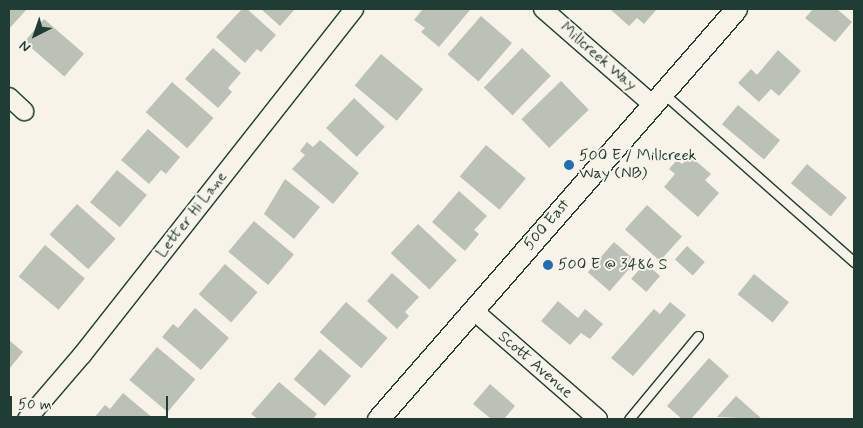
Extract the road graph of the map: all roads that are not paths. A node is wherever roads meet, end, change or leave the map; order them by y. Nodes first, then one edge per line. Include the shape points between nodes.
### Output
1 (354, 9) edge
2 (543, 9) edge
3 (736, 9) edge
4 (9, 97) edge
5 (657, 98) junction
6 (24, 111) dead end
7 (854, 262) edge
8 (473, 310) junction
9 (698, 336) dead end
10 (27, 419) edge
11 (378, 419) edge
12 (598, 419) edge
13 (629, 419) edge

1 - 10 street, Letter Hi Lane via 82,356
2 - 5 street, Millcreek Way
3 - 5 street, 500 East
4 - 6 street
5 - 7 lane
5 - 8 street, 500 East
8 - 11 street, 500 East
8 - 12 street, Scott Avenue
9 - 13 lane

